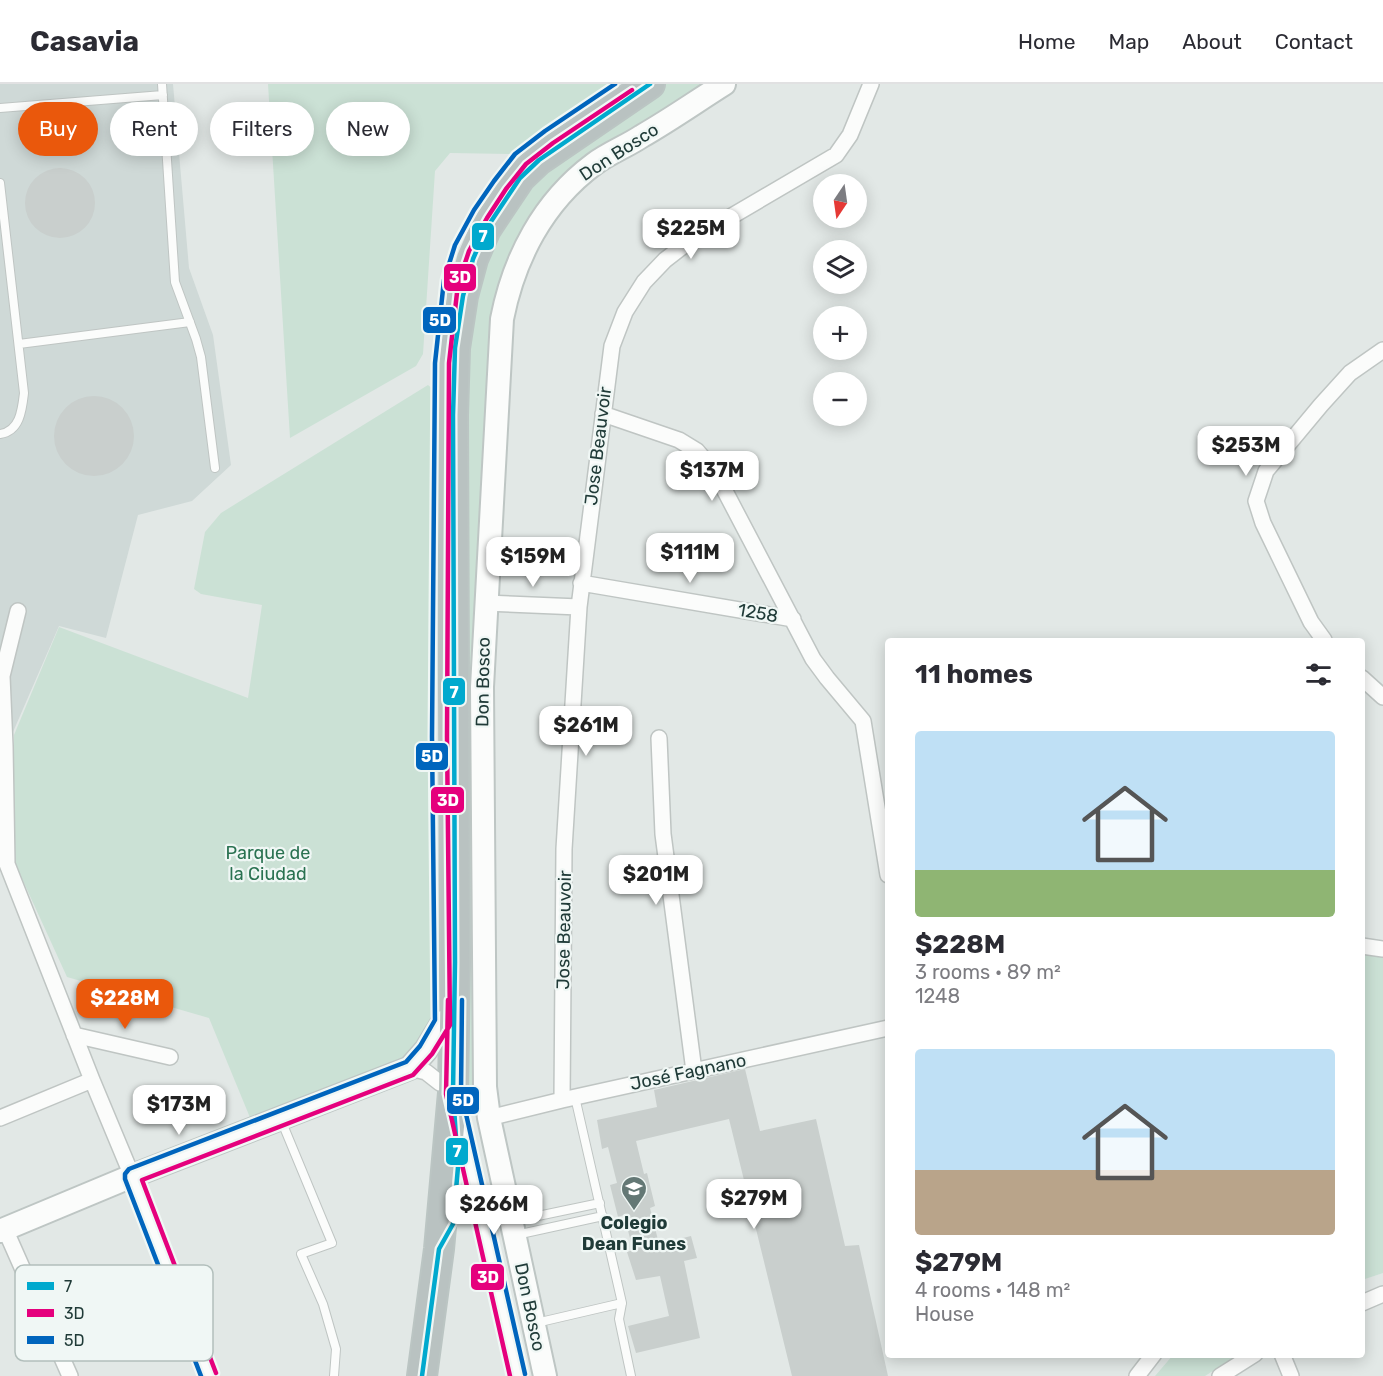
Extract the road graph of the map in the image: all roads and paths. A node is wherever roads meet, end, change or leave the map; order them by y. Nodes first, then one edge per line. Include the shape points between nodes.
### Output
1 (162, 84) edge
2 (628, 84) edge
3 (650, 84) edge
4 (724, 84) edge
5 (868, 86) edge
6 (163, 95) junction
7 (0, 108) edge
8 (0, 183) edge
9 (2, 219) edge
10 (190, 322) junction
11 (19, 344) junction
12 (1383, 350) edge
13 (603, 414) junction
14 (0, 434) edge
15 (215, 468) dead end
16 (581, 583) junction
17 (485, 603) junction
18 (579, 606) junction
19 (18, 611) dead end
20 (793, 619) junction
21 (1323, 638) edge
22 (2, 664) edge
23 (1365, 681) edge
24 (1383, 697) edge
25 (659, 738) dead end
26 (885, 857) edge
27 (3, 865) edge
28 (1365, 946) edge
29 (1383, 949) edge
30 (443, 1022) junction
31 (885, 1029) edge
32 (74, 1035) junction
33 (170, 1057) dead end
34 (410, 1068) junction
35 (694, 1071) junction
36 (92, 1080) junction
37 (446, 1088) junction
38 (568, 1098) junction
39 (0, 1118) edge
40 (281, 1118) junction
41 (489, 1118) junction
42 (132, 1176) junction
43 (600, 1203) junction
44 (603, 1216) junction
45 (513, 1228) junction
46 (3, 1230) edge
47 (19, 1265) edge
48 (166, 1265) edge
49 (1383, 1294) edge
50 (1365, 1302) edge
51 (622, 1303) junction
52 (533, 1324) junction
53 (1151, 1358) edge
54 (1249, 1358) edge
55 (1284, 1358) edge
56 (63, 1361) edge
57 (203, 1361) edge
58 (70, 1376) edge
59 (209, 1376) edge
60 (334, 1376) edge
61 (410, 1376) edge
62 (422, 1376) edge
63 (518, 1376) edge
64 (545, 1376) edge
65 (631, 1376) edge
66 (1137, 1376) edge
67 (1220, 1376) edge
68 (1291, 1376) edge

1 - 6 lane
2 - 30 highway via 521,159 481,214 462,248 451,282 442,384 439,737
3 - 37 highway via 539,160 520,178 486,229 463,296 455,348 453,415 455,972
4 - 17 main road, Don Bosco via 595,164 568,187 547,210 518,263 507,293 499,345
5 - 13 street, Jose Beauvoir via 850,135 836,155 691,240 644,282 612,346
6 - 7 lane
6 - 10 lane via 175,282
8 - 9 lane
9 - 11 lane
10 - 11 lane
10 - 15 lane via 201,357
11 - 14 lane via 22,410 16,426
12 - 21 street via 1350,373 1321,405 1266,471 1256,501 1311,622
13 - 16 street, Jose Beauvoir
13 - 20 street via 680,440 697,451 715,472
16 - 18 street, Jose Beauvoir
16 - 20 street, 1258
17 - 18 street
17 - 41 main road, Don Bosco via 485,1087
18 - 38 street, Jose Beauvoir via 564,849
19 - 22 street
20 - 26 street via 826,678 863,721
22 - 27 street
23 - 24 street
25 - 35 street via 663,834
27 - 32 street
28 - 29 street
30 - 34 main road
30 - 37 highway
31 - 35 street, José Fagnano
32 - 33 street
32 - 36 street
34 - 37 street via 426,1072
34 - 40 main road
35 - 38 street, José Fagnano
36 - 39 street
36 - 42 street
37 - 61 highway
37 - 62 highway via 438,1249
37 - 63 street, Don Bosco
38 - 41 street, José Fagnano
38 - 43 lane
40 - 42 main road
40 - 60 lane via 332,1243 301,1254 323,1304 336,1349
41 - 45 main road, Don Bosco
42 - 46 main road
42 - 48 street
43 - 44 lane
43 - 45 lane
44 - 45 lane
44 - 51 lane
45 - 52 main road, Don Bosco
46 - 47 street
49 - 50 street
51 - 52 lane
51 - 65 lane via 619,1319
52 - 64 main road, Don Bosco
53 - 66 street
54 - 67 street
55 - 68 street
56 - 58 street
57 - 59 street

